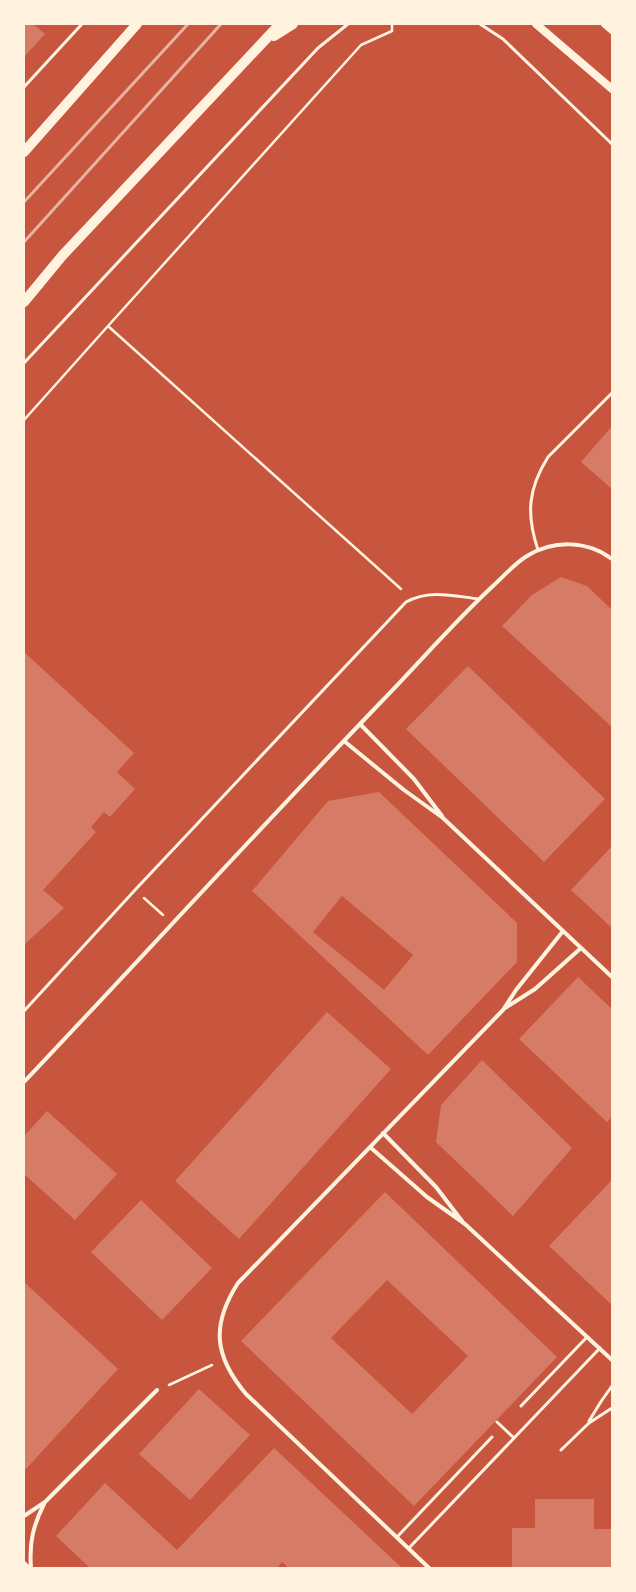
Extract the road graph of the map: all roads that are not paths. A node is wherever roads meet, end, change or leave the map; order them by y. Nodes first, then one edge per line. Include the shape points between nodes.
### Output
1 (82, 24) edge
2 (137, 24) edge
3 (280, 24) edge
4 (293, 24) edge
5 (348, 24) edge
6 (480, 24) edge
7 (536, 24) edge
8 (605, 24) edge
9 (612, 30) edge
10 (260, 45) junction
11 (24, 87) edge
12 (612, 89) edge
13 (612, 144) edge
14 (24, 152) edge
15 (24, 302) edge
16 (24, 363) edge
17 (612, 392) edge
18 (538, 550) junction
19 (612, 559) edge
20 (479, 599) junction
21 (360, 724) junction
22 (344, 741) junction
23 (443, 818) junction
24 (564, 931) junction
25 (581, 948) junction
26 (612, 977) edge
27 (503, 1010) junction
28 (24, 1011) edge
29 (24, 1082) edge
30 (383, 1133) junction
31 (370, 1147) junction
32 (465, 1224) junction
33 (587, 1337) junction
34 (600, 1348) junction
35 (612, 1360) edge
36 (612, 1386) edge
37 (157, 1390) road end
38 (521, 1406) dead end
39 (612, 1408) edge
40 (497, 1422) dead end
41 (588, 1423) junction
42 (492, 1437) dead end
43 (514, 1438) junction
44 (561, 1450) dead end
45 (45, 1502) junction
46 (24, 1516) edge
47 (397, 1537) junction
48 (409, 1548) junction
49 (24, 1565) edge
50 (27, 1568) edge
51 (31, 1568) edge
52 (430, 1568) edge

1 - 11 lane
2 - 14 main road
3 - 10 main road
4 - 10 main road
5 - 16 lane via 318,48
6 - 13 lane via 503,39
7 - 12 main road
8 - 9 main road
10 - 15 main road via 62,256
17 - 18 lane via 548,457 541,470 535,483 530,511
18 - 19 street via 553,545 582,545 596,549
18 - 20 street via 526,557
20 - 21 street
20 - 28 lane via 424,594 406,602
21 - 22 street
21 - 23 street via 414,779
22 - 23 street
22 - 29 street
23 - 24 street
24 - 25 street
24 - 27 street
25 - 26 street
25 - 27 street via 525,996
27 - 30 street
30 - 31 street
30 - 32 street via 436,1187
31 - 32 street via 427,1197
31 - 47 street via 238,1283 227,1301 221,1320 220,1340 224,1360 233,1378 246,1394
32 - 33 street
33 - 34 street
33 - 38 lane
34 - 35 street
34 - 43 lane
36 - 41 lane
37 - 45 street
39 - 41 lane
40 - 43 lane
41 - 44 lane
42 - 47 lane
43 - 48 lane
45 - 46 street
45 - 51 street via 32,1536
47 - 48 street
48 - 52 street
49 - 50 street

